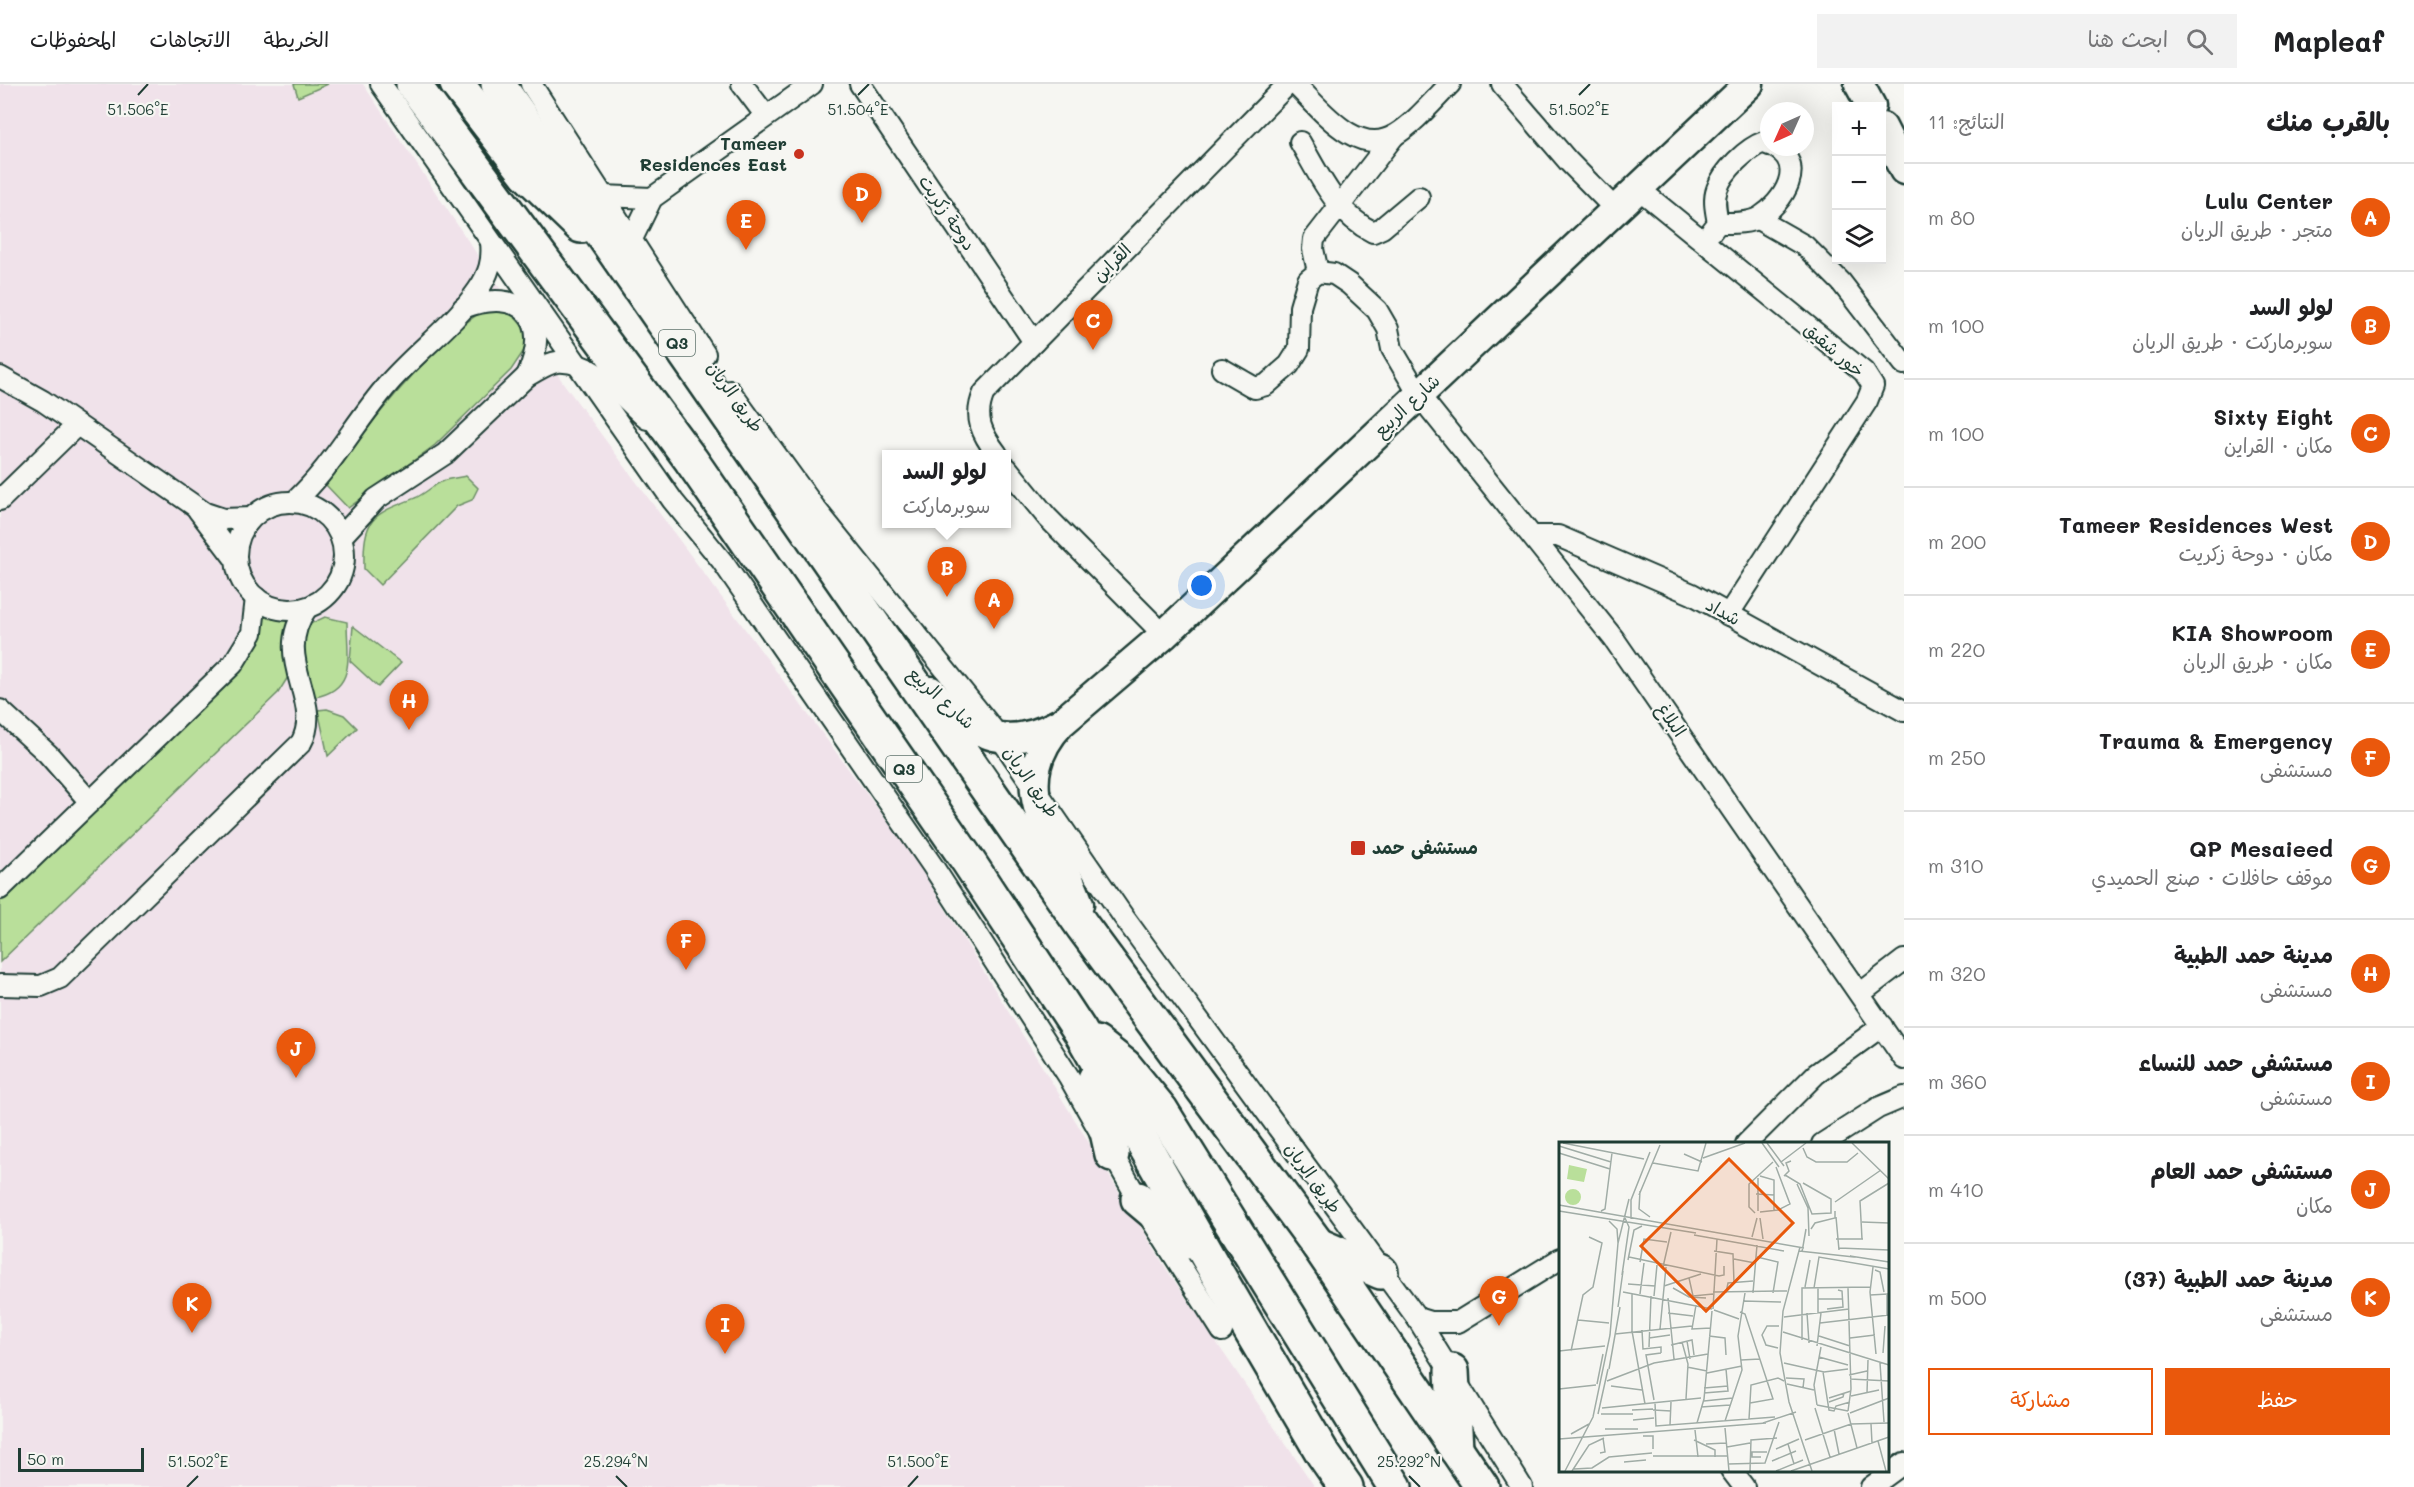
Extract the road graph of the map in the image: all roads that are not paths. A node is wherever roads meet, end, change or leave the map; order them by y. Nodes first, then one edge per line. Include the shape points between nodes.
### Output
1 (381, 84) edge
2 (412, 84) edge
3 (457, 84) edge
4 (498, 84) edge
5 (531, 84) edge
6 (742, 84) edge
7 (812, 84) edge
8 (860, 84) edge
9 (1288, 84) edge
10 (1295, 84) edge
11 (1450, 84) edge
12 (1502, 84) edge
13 (1749, 84) edge
14 (1859, 84) edge
15 (1869, 102) edge
16 (766, 116) junction
17 (1394, 136) junction
18 (1886, 136) edge
19 (1300, 142) dead end
20 (1760, 144) edge
21 (1784, 156) edge
22 (1904, 170) edge
23 (1639, 189) junction
24 (602, 196) junction
25 (1419, 197) dead end
26 (651, 198) junction
27 (1340, 208) junction
28 (1616, 210) junction
29 (1758, 219) junction
30 (1718, 223) junction
31 (1704, 241) junction
32 (491, 242) junction
33 (622, 246) junction
34 (1318, 272) junction
35 (463, 308) junction
36 (1034, 342) junction
37 (1904, 364) edge
38 (576, 365) junction
39 (1222, 369) dead end
40 (528, 376) junction
41 (0, 377) edge
42 (1419, 395) junction
43 (77, 425) junction
44 (994, 450) edge
45 (691, 460) junction
46 (1011, 473) edge
47 (0, 500) edge
48 (294, 502) junction
49 (196, 507) junction
50 (251, 518) junction
51 (1533, 536) junction
52 (341, 537) junction
53 (236, 560) junction
54 (256, 598) junction
55 (307, 608) junction
56 (1728, 615) junction
57 (1164, 635) junction
58 (892, 655) junction
59 (0, 710) edge
60 (1904, 711) edge
61 (1061, 723) junction
62 (1001, 739) junction
63 (1035, 786) junction
64 (90, 802) junction
65 (0, 889) edge
66 (1083, 927) junction
67 (1904, 960) edge
68 (0, 985) edge
69 (1861, 993) junction
70 (1882, 1026) junction
71 (1080, 1031) junction
72 (1904, 1059) edge
73 (1904, 1097) edge
74 (1747, 1142) edge
75 (1824, 1142) edge
76 (1112, 1154) junction
77 (1138, 1199) junction
78 (1318, 1245) junction
79 (1559, 1260) edge
80 (1381, 1272) junction
81 (1218, 1275) junction
82 (1417, 1318) junction
83 (1458, 1322) junction
84 (1222, 1331) dead end
85 (1449, 1365) junction
86 (1456, 1449) junction
87 (1904, 1463) edge
88 (1733, 1472) edge
89 (1346, 1487) edge
90 (1395, 1487) edge
91 (1482, 1487) edge
92 (1522, 1487) edge
93 (1744, 1487) edge
94 (1871, 1487) edge

1 - 32 street
2 - 45 highway, Q3
3 - 33 highway via 526,173 567,214
4 - 33 highway, طريق الريان / Q3
5 - 24 street, طريق الريان
6 - 16 street
7 - 16 street
8 - 36 street, دوحة زكريت
9 - 36 street, القراين
10 - 17 street via 1357,138 1382,141
11 - 17 street
12 - 28 street
13 - 23 street, شارع الربيع
14 - 15 street
16 - 26 street
17 - 27 street
18 - 22 street
19 - 27 street
20 - 30 street via 1745,151 1717,187 1714,202
21 - 29 street via 1792,178 1785,192
23 - 28 street, شارع الربيع
23 - 31 street, خور شقيق
24 - 26 street
24 - 33 street, طريق الريان
25 - 27 street via 1373,232
26 - 33 street
27 - 34 street via 1314,239
28 - 42 street, شارع الربيع
29 - 30 street
29 - 37 street via 1805,246 1841,282
30 - 31 street
31 - 56 street, خور شقيق via 1864,372 1873,386
32 - 35 street via 490,269
32 - 38 street
33 - 58 highway, طريق الريان / Q3
33 - 62 street, طريق الريان via 815,508
34 - 39 street via 1308,280 1300,307 1299,350 1289,365 1266,385 1255,388
34 - 42 street, البلاغ via 1334,274 1377,310 1388,329 1392,349
35 - 40 street via 488,300 504,300 526,313 537,339 535,360
35 - 48 street via 389,382 325,472
36 - 44 street, القراين via 992,384 980,404 980,427
38 - 40 street via 555,362
38 - 45 street via 601,378
38 - 76 street via 673,501 729,570 919,846 1069,1077
40 - 52 street via 445,454 369,505
41 - 43 street
42 - 51 street, البلاغ
42 - 57 street, شارع الربيع
43 - 47 street
43 - 49 street
45 - 71 highway, Q3 via 968,861
46 - 57 street via 1047,517
48 - 50 street via 271,505
48 - 52 street via 323,513
49 - 50 street via 223,519
49 - 53 street
50 - 53 street via 239,537
51 - 56 street, شداد via 1558,536 1692,594
51 - 69 street, البلاغ via 1614,639
52 - 55 street via 344,559 339,580 326,597
53 - 54 street via 242,581
54 - 55 street via 275,608
54 - 64 street via 252,633 237,659
55 - 68 street via 292,643 308,720 301,743 60,978 41,986
56 - 60 street, شداد
57 - 61 street, شارع الربيع
58 - 62 street, شارع الربيع via 966,725
58 - 66 highway, طريق الريان / Q3
59 - 64 street via 48,754
61 - 62 street, شارع الربيع via 1037,734
61 - 63 street, شارع الربيع via 1040,753
62 - 63 street, طريق الريان
63 - 66 street, شارع الربيع via 1042,824 1074,892
63 - 80 street, طريق الريان via 1123,916
64 - 65 street
66 - 78 highway, طريق الريان / Q3
67 - 69 street
69 - 70 street, البلاغ
70 - 72 street, البلاغ
70 - 74 street via 1816,1074
71 - 76 highway
71 - 81 highway, Q3
71 - 90 highway via 1125,1066 1161,1110
73 - 75 street via 1878,1108
76 - 77 street
77 - 81 highway via 1187,1240
77 - 84 street
78 - 80 highway
78 - 86 highway, طريق الريان / Q3
79 - 83 street
80 - 82 street, طريق الريان
81 - 89 highway, Q3
82 - 83 street
82 - 85 street, طريق الريان
83 - 85 street via 1452,1333
85 - 86 highway
85 - 92 street, طريق الريان via 1504,1463
86 - 91 highway, طريق الريان / Q3
87 - 94 street
88 - 93 street

